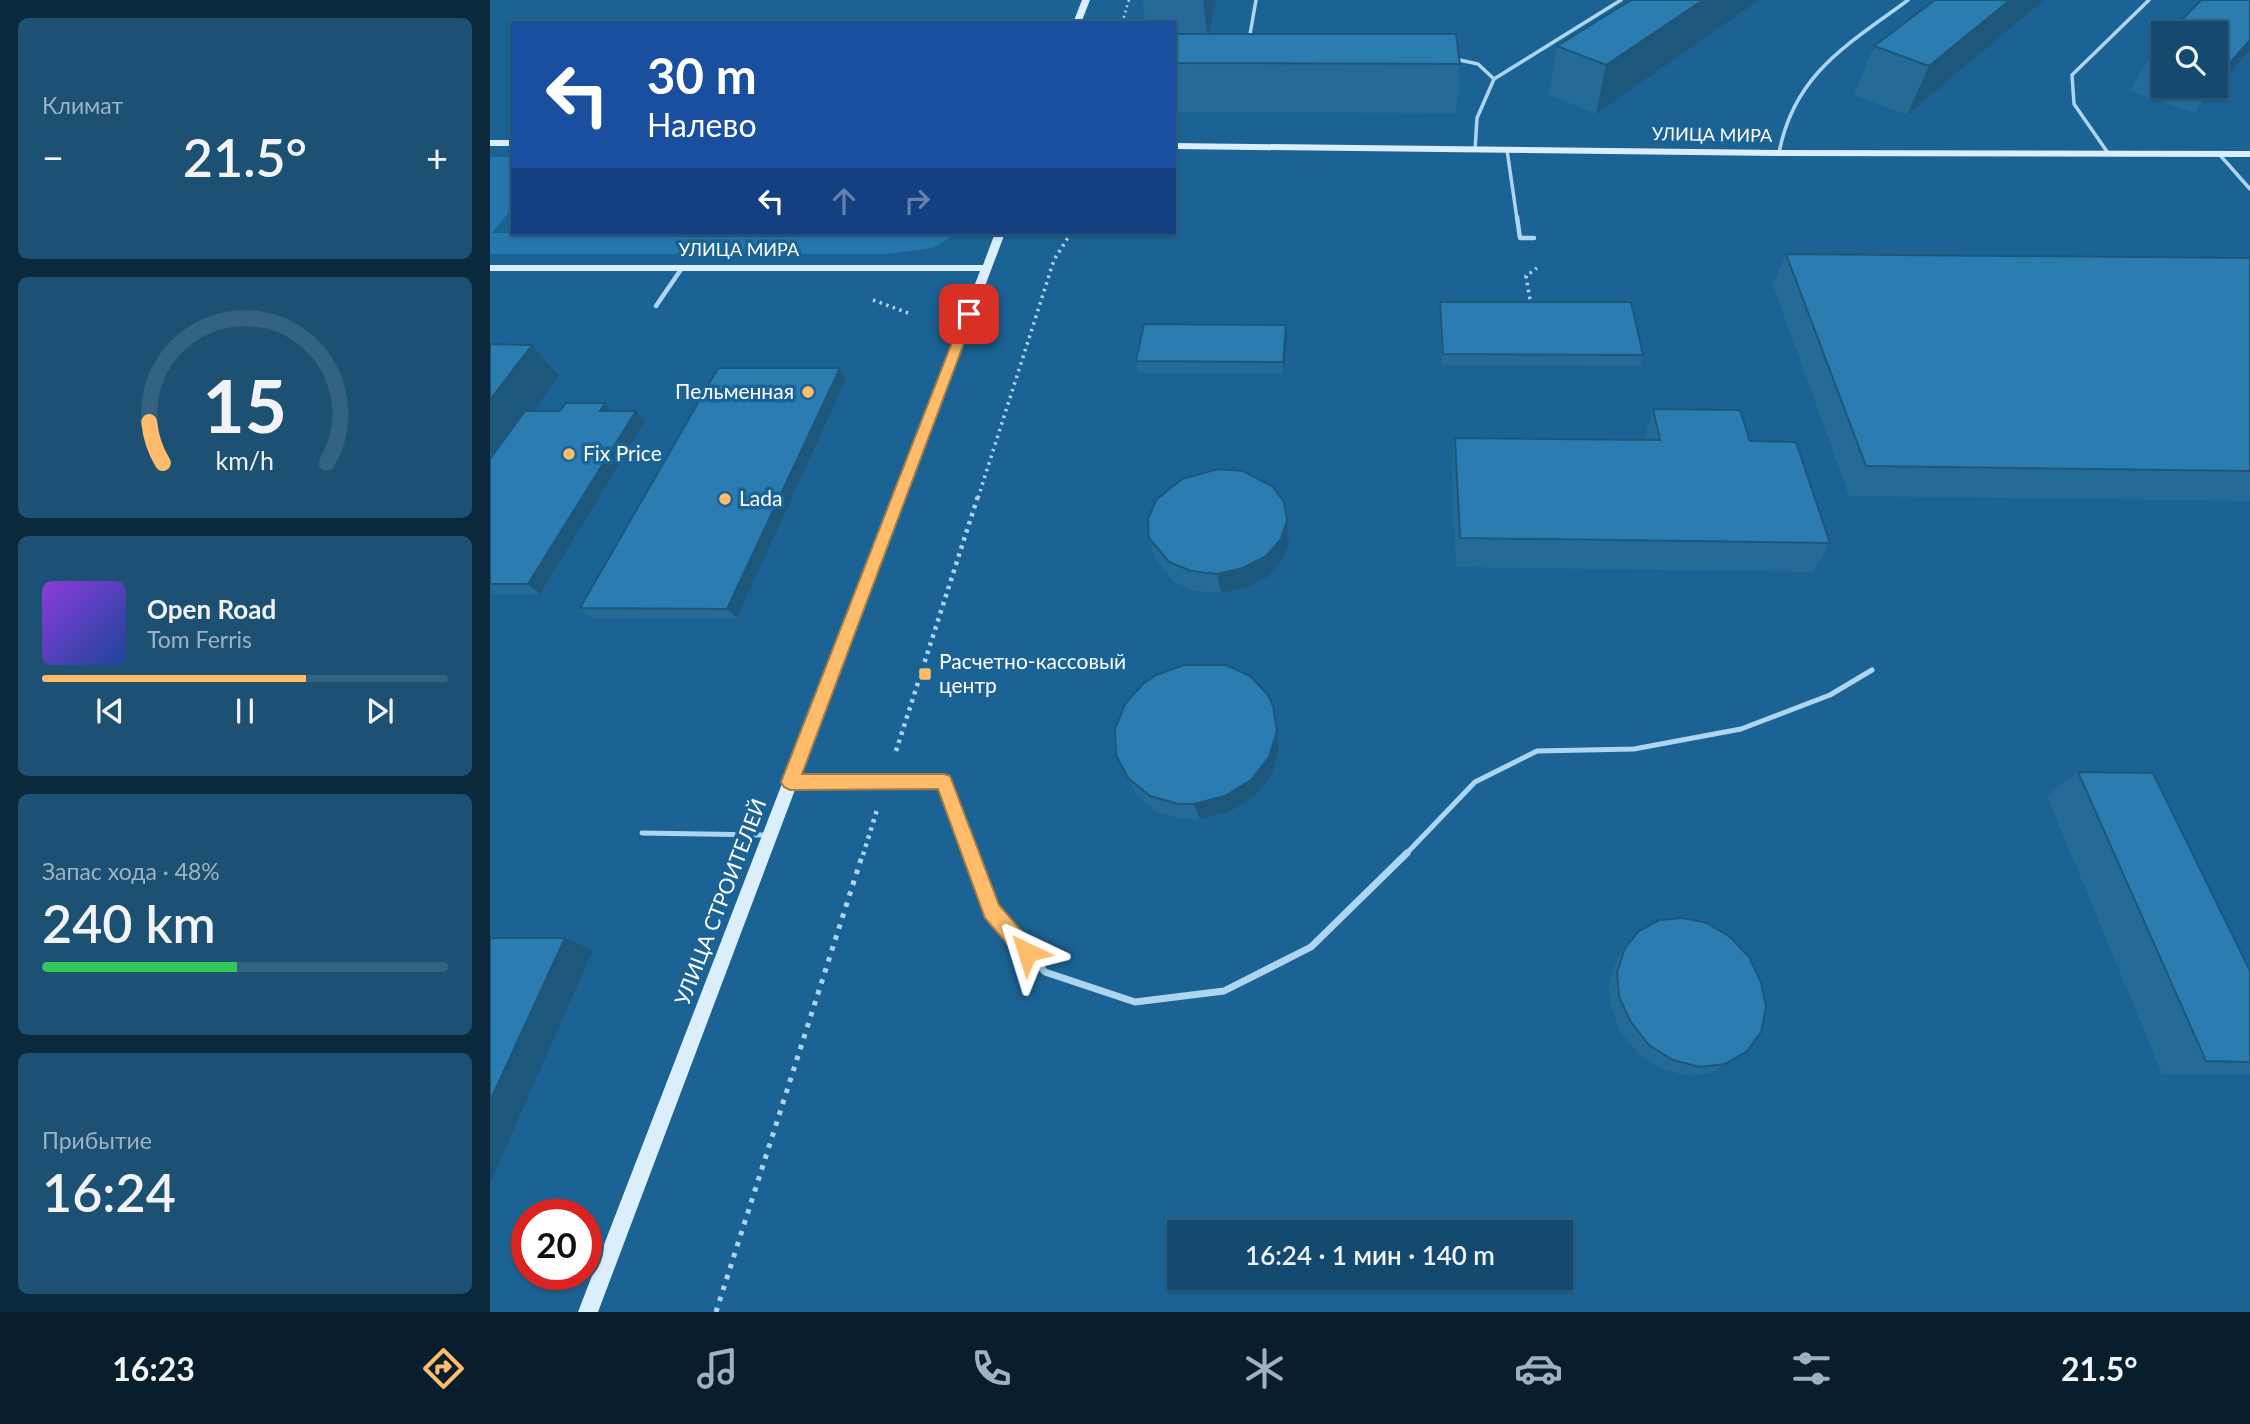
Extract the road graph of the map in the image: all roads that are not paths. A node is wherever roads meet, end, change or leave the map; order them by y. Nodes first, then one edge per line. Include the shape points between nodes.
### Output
1 (1086, 0) edge
2 (1256, 0) edge
3 (1621, 0) edge
4 (1908, 0) edge
5 (2149, 0) edge
6 (1078, 21) edge
7 (1248, 47) edge
8 (1442, 59) edge
9 (1494, 79) junction
10 (490, 143) edge
11 (511, 144) edge
12 (1176, 146) edge
13 (1475, 150) junction
14 (1507, 150) junction
15 (1779, 153) junction
16 (2108, 153) junction
17 (2219, 153) junction
18 (2250, 154) edge
19 (2250, 189) edge
20 (999, 235) edge
21 (1534, 238) dead end
22 (490, 268) edge
23 (682, 268) junction
24 (987, 268) junction
25 (656, 306) dead end
26 (1872, 670) dead end
27 (790, 782) junction
28 (642, 833) dead end
29 (769, 835) junction
30 (588, 1312) edge

1 - 6 main road
2 - 7 lane
3 - 9 lane
4 - 15 lane via 1820,67 1787,125
5 - 16 lane via 2072,75 2074,104
8 - 9 lane via 1478,64
9 - 13 lane via 1477,118
10 - 11 main road
12 - 13 main road, УЛИЦА МИРА
13 - 14 main road, УЛИЦА МИРА
14 - 15 main road, УЛИЦА МИРА
14 - 21 lane via 1520,239
15 - 16 main road, УЛИЦА МИРА
16 - 17 main road, УЛИЦА МИРА
17 - 18 main road, УЛИЦА МИРА
17 - 19 lane
20 - 24 main road, УЛИЦА СТРОИТЕЛЕЙ
22 - 23 main road, УЛИЦА МИРА
23 - 24 main road, УЛИЦА МИРА
23 - 25 lane
24 - 27 main road, УЛИЦА СТРОИТЕЛЕЙ
26 - 27 lane via 1830,695 1741,729 1634,749 1537,751 1475,782 1311,947 1224,991 1135,1002 1045,972 991,911 944,781
27 - 29 main road, УЛИЦА СТРОИТЕЛЕЙ
28 - 29 lane
29 - 30 main road, УЛИЦА СТРОИТЕЛЕЙ

